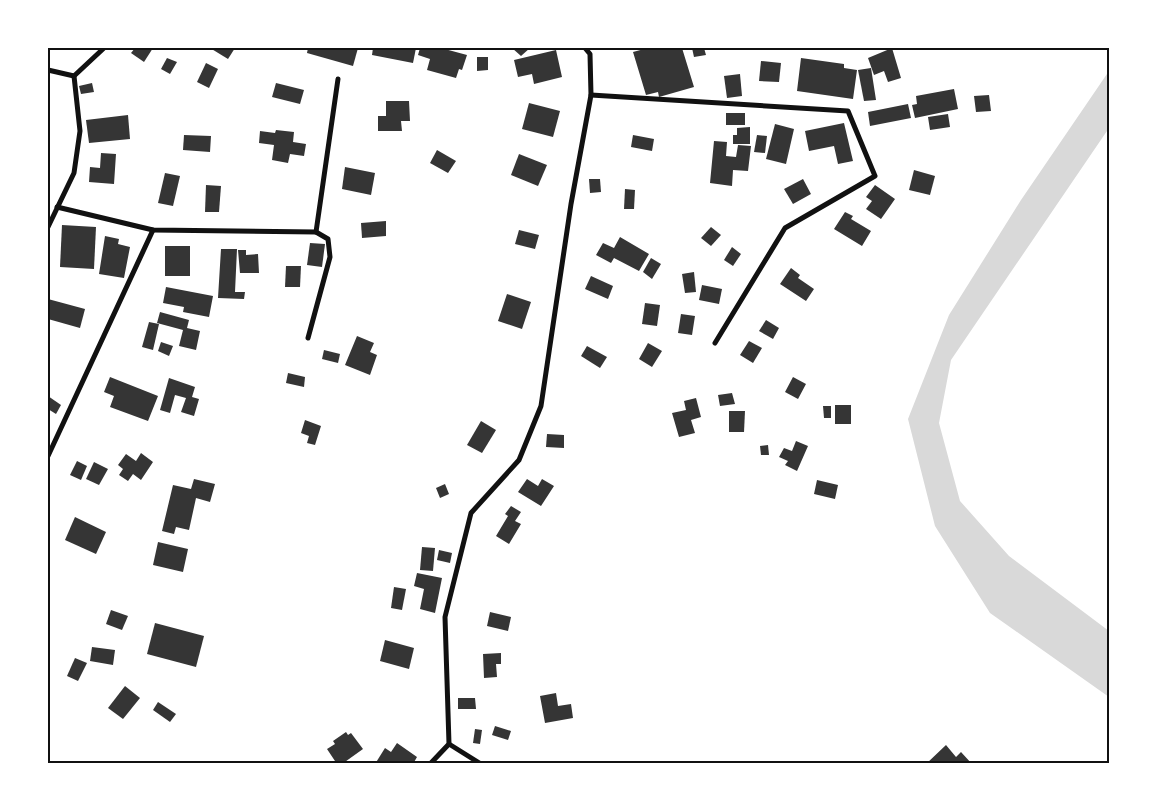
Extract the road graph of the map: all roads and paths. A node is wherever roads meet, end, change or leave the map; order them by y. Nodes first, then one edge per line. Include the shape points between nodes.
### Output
1 (104, 48) edge
2 (585, 48) edge
3 (48, 70) edge
4 (74, 76) junction
5 (338, 79) dead end
6 (591, 95) junction
7 (57, 207) junction
8 (48, 227) edge
9 (153, 230) junction
10 (316, 232) junction
11 (308, 338) dead end
12 (714, 343) dead end
13 (48, 456) edge
14 (449, 744) junction
15 (430, 764) edge
16 (481, 764) edge

1 - 4 street
2 - 6 street via 590,54
3 - 4 street
4 - 7 street via 80,131 74,173
5 - 10 street
6 - 12 street via 848,111 875,176 785,228
6 - 14 street via 541,406 519,460 471,514 446,617
7 - 8 street
7 - 9 street
9 - 10 street
9 - 13 street
10 - 11 street via 328,239 330,257
14 - 15 street
14 - 16 street

